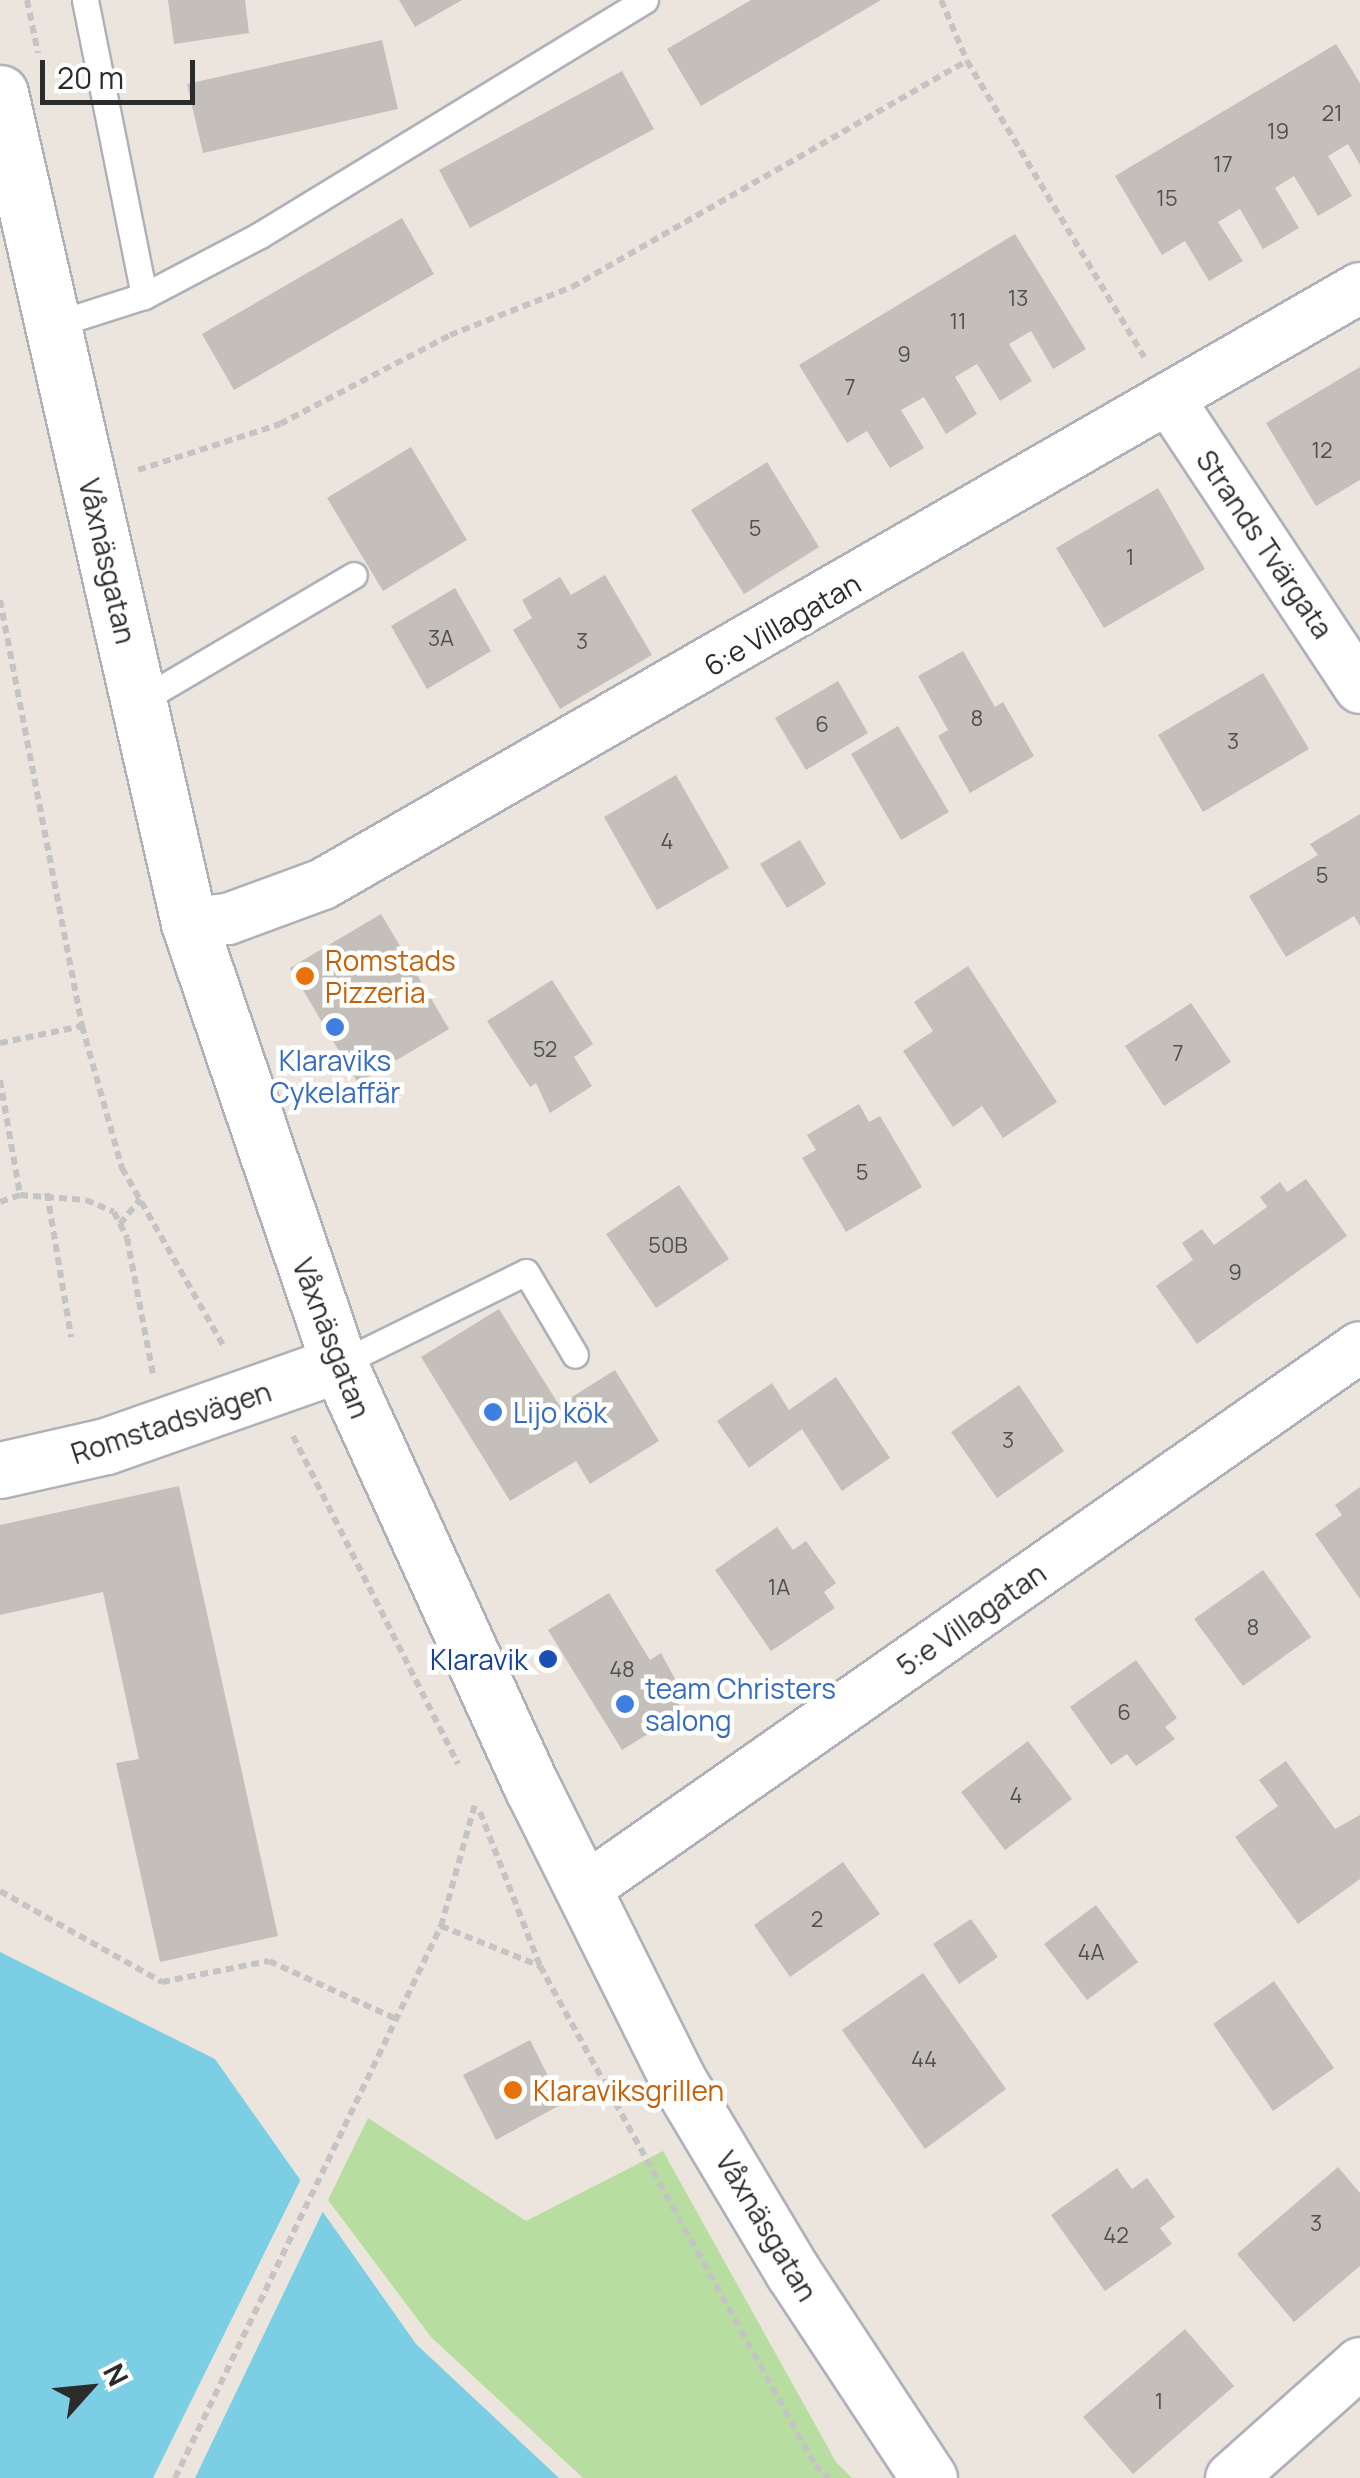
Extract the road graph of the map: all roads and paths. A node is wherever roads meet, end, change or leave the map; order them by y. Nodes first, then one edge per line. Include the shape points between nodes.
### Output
1 (27, 0) edge
2 (85, 0) edge
3 (645, 0) edge
4 (940, 0) edge
5 (967, 60) junction
6 (19, 76) edge
7 (1360, 288) edge
8 (144, 296) junction
9 (56, 324) junction
10 (1170, 401) junction
11 (118, 476) dead end
12 (354, 575) dead end
13 (0, 600) edge
14 (1360, 688) edge
15 (140, 701) junction
16 (189, 923) junction
17 (82, 1026) junction
18 (0, 1043) edge
19 (0, 1080) edge
20 (48, 1193) junction
21 (20, 1195) junction
22 (140, 1199) junction
23 (0, 1202) edge
24 (120, 1224) junction
25 (71, 1336) dead end
26 (1360, 1348) edge
27 (575, 1355) dead end
28 (340, 1364) junction
29 (261, 1395) junction
30 (163, 1428) junction
31 (0, 1470) edge
32 (476, 1801) junction
33 (0, 1890) edge
34 (582, 1891) junction
35 (441, 1926) junction
36 (540, 1966) junction
37 (396, 2019) junction
38 (1360, 2363) edge
39 (175, 2478) edge
40 (828, 2478) edge
41 (929, 2478) edge
42 (1231, 2478) edge

1 - 6 path
2 - 8 lane
3 - 8 lane via 260,235
4 - 5 path
5 - 10 path
5 - 11 path via 572,287 450,335 280,424
6 - 9 street, Våxnäsgatan
7 - 10 street, 6:e Villagatan
8 - 9 lane
9 - 15 street, Våxnäsgatan
10 - 14 street, Strands Tvärgata
10 - 16 street, 6:e Villagatan via 324,884 228,920
12 - 15 lane
13 - 17 path
15 - 16 street, Våxnäsgatan
16 - 28 street, Våxnäsgatan
17 - 18 path
17 - 22 path via 122,1168
19 - 21 path
20 - 21 path
20 - 24 path via 114,1212
20 - 25 path
21 - 23 path
22 - 24 path
22 - 29 path via 225,1348
24 - 30 path
26 - 34 street, 5:e Villagatan
27 - 28 lane via 526,1272
28 - 29 street, Romstadsvägen
28 - 34 street, Våxnäsgatan
29 - 30 street, Romstadsvägen
29 - 32 path via 312,1466
30 - 31 street, Romstadsvägen
32 - 35 path
32 - 36 path
33 - 37 path via 162,1982 269,1961
34 - 41 street, Våxnäsgatan via 678,2080 793,2272
35 - 36 path
35 - 37 path
36 - 40 path
37 - 39 path
38 - 42 street

